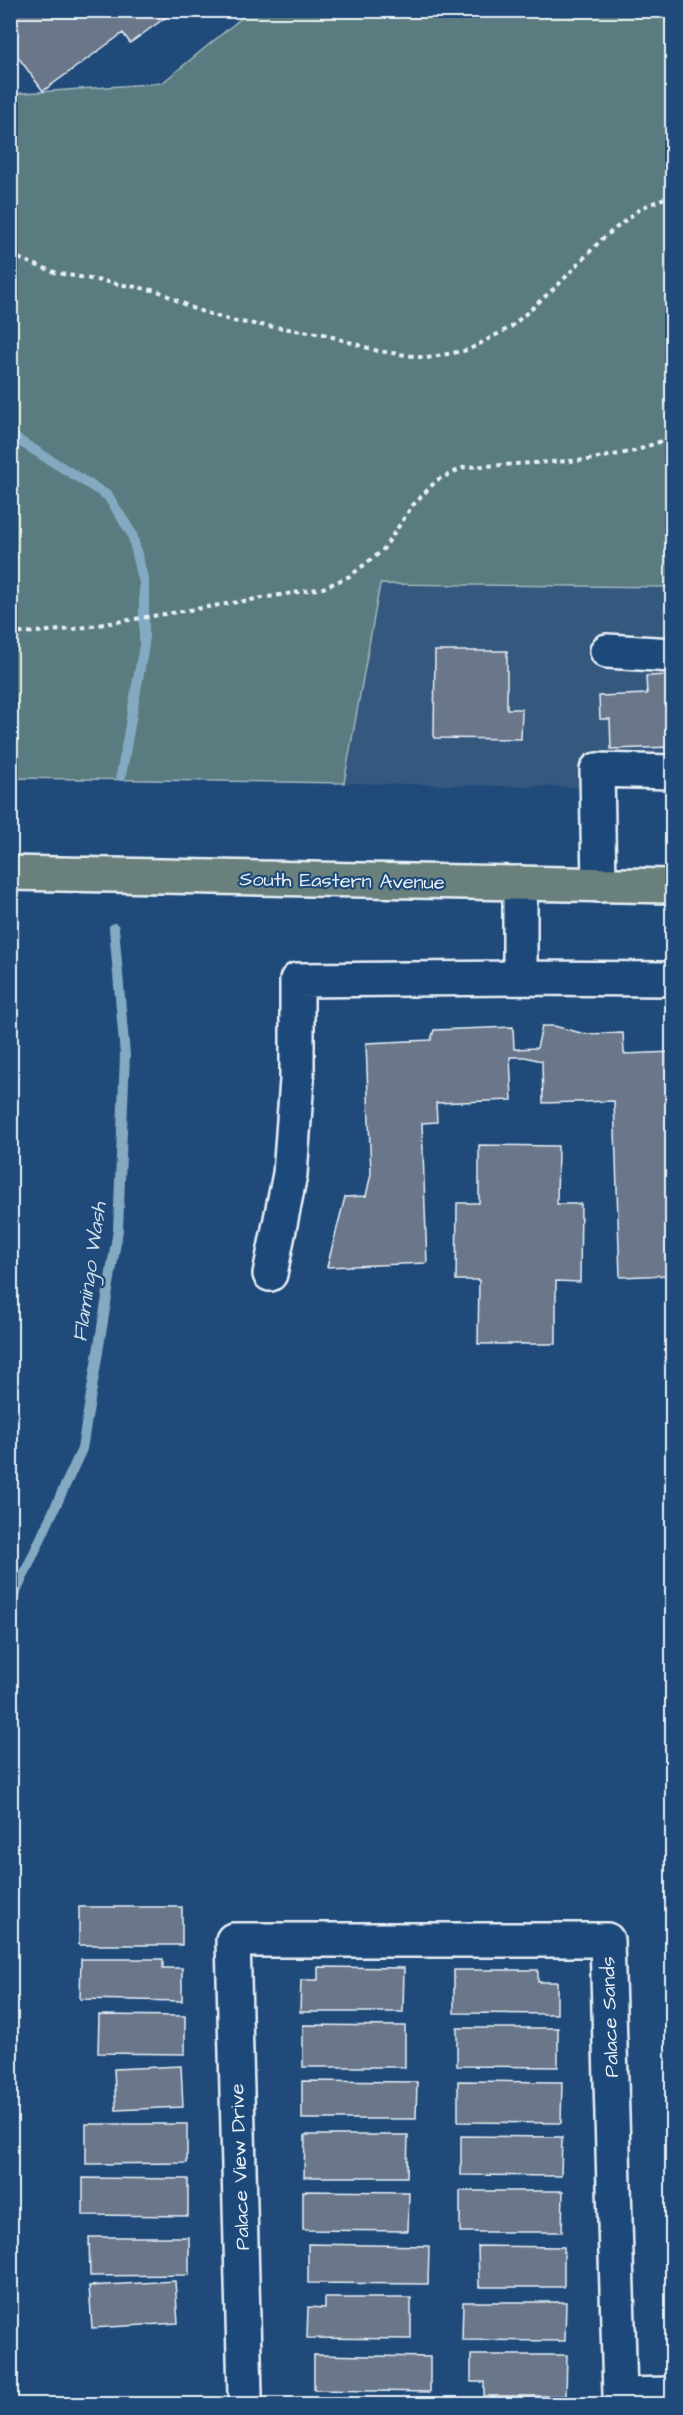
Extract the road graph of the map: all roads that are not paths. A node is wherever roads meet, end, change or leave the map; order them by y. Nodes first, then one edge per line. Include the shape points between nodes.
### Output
1 (607, 651) dead end
2 (672, 655) edge
3 (672, 772) edge
4 (26, 873) edge
5 (520, 883) junction
6 (599, 885) junction
7 (672, 886) edge
8 (520, 978) junction
9 (672, 979) edge
10 (270, 1274) dead end
11 (233, 1940) joint
12 (245, 2394) dead end
13 (672, 2394) edge

1 - 2 street
3 - 6 street via 597,770
4 - 5 main road, South Eastern Avenue
5 - 6 main road, South Eastern Avenue
5 - 8 street
6 - 7 main road, South Eastern Avenue
8 - 9 street
8 - 10 street via 297,980 297,1080 290,1174
11 - 12 street, Palace View Drive
11 - 13 street, Palace Sands via 607,1940 620,2395

